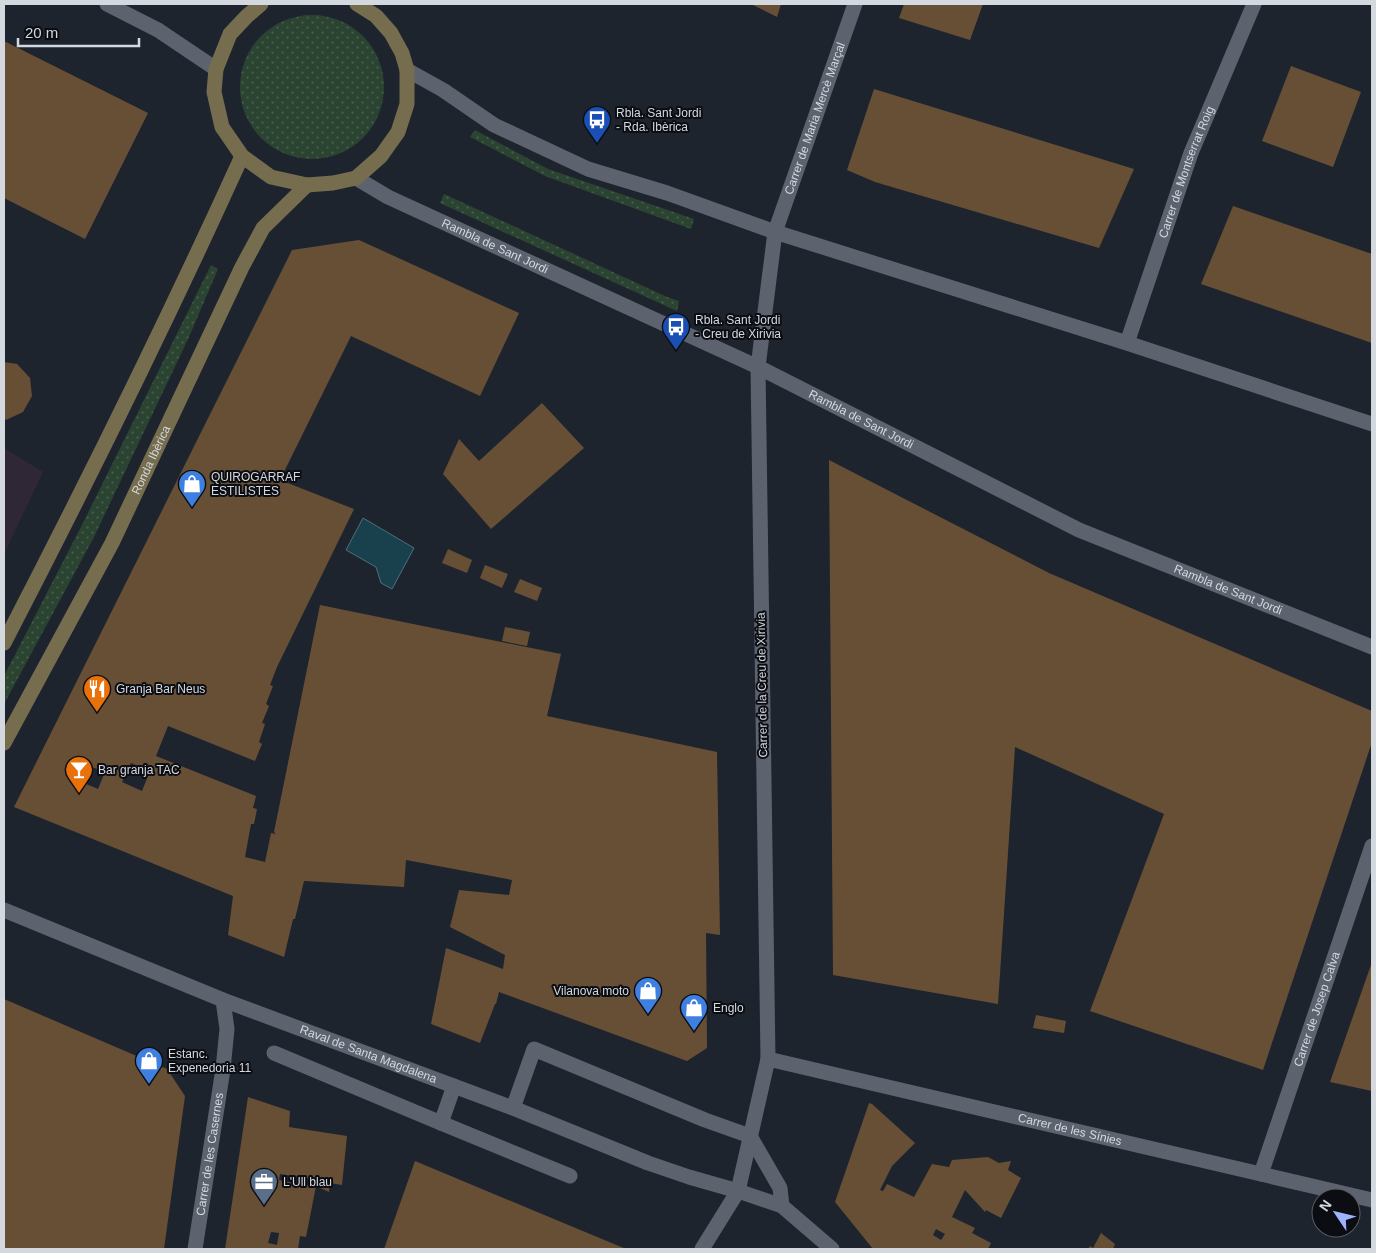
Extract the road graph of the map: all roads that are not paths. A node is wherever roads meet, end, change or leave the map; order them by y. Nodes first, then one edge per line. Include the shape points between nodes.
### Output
1 (107, 4) edge
2 (261, 4) edge
3 (357, 4) edge
4 (855, 4) edge
5 (1254, 4) edge
6 (378, 10) edge
7 (216, 70) junction
8 (407, 70) junction
9 (242, 156) junction
10 (356, 178) junction
11 (307, 185) junction
12 (775, 232) junction
13 (1127, 342) junction
14 (758, 367) junction
15 (1372, 424) edge
16 (4, 643) edge
17 (1372, 647) edge
18 (4, 744) edge
19 (1372, 846) edge
20 (4, 910) edge
21 (223, 1000) junction
22 (274, 1053) dead end
23 (768, 1059) junction
24 (454, 1086) junction
25 (513, 1108) junction
26 (441, 1123) junction
27 (750, 1136) junction
28 (1262, 1174) junction
29 (570, 1176) dead end
30 (738, 1191) junction
31 (1372, 1200) edge
32 (782, 1206) junction
33 (195, 1249) edge
34 (702, 1249) edge
35 (832, 1249) edge

1 - 7 street via 158,30
2 - 7 street via 230,34
3 - 6 street
4 - 12 street, Carrer de Maria Mercè Marçal
5 - 13 street, Carrer de Montserrat Roig via 1191,153
6 - 8 street via 402,53
7 - 9 street via 214,92 222,127
8 - 10 street via 407,104 398,132 381,156
8 - 12 street via 443,90 494,126 588,169
9 - 11 street via 271,177
9 - 16 street via 202,245
10 - 11 street
10 - 14 street, Rambla de Sant Jordi via 388,196
11 - 18 street, Ronda Ibèrica via 264,228 242,267 112,543
12 - 13 street
12 - 14 street, Carrer de la Creu de Xirivia
13 - 15 street
14 - 17 street, Rambla de Sant Jordi via 1079,530
14 - 23 street, Carrer de la Creu de Xirivia
19 - 28 street, Carrer de Josep Calva
20 - 21 street, Raval de Santa Magdalena
21 - 24 street, Raval de Santa Magdalena
21 - 33 street, Carrer de les Casernes via 227,1029 223,1069
22 - 26 street
23 - 27 street, Carrer de la Creu de Xirivia
23 - 28 street, Carrer de les Sínies
24 - 25 street, Raval de Santa Magdalena
24 - 26 street
25 - 27 street via 534,1049
25 - 30 street, Raval de Santa Magdalena via 648,1164
26 - 29 street
27 - 30 street, Carrer de la Creu de Xirivia
27 - 32 street via 780,1188
28 - 31 street, Carrer de les Sínies
30 - 32 street, Raval de Santa Magdalena
30 - 34 street, Carrer de la Creu de Xirivia
32 - 35 street

